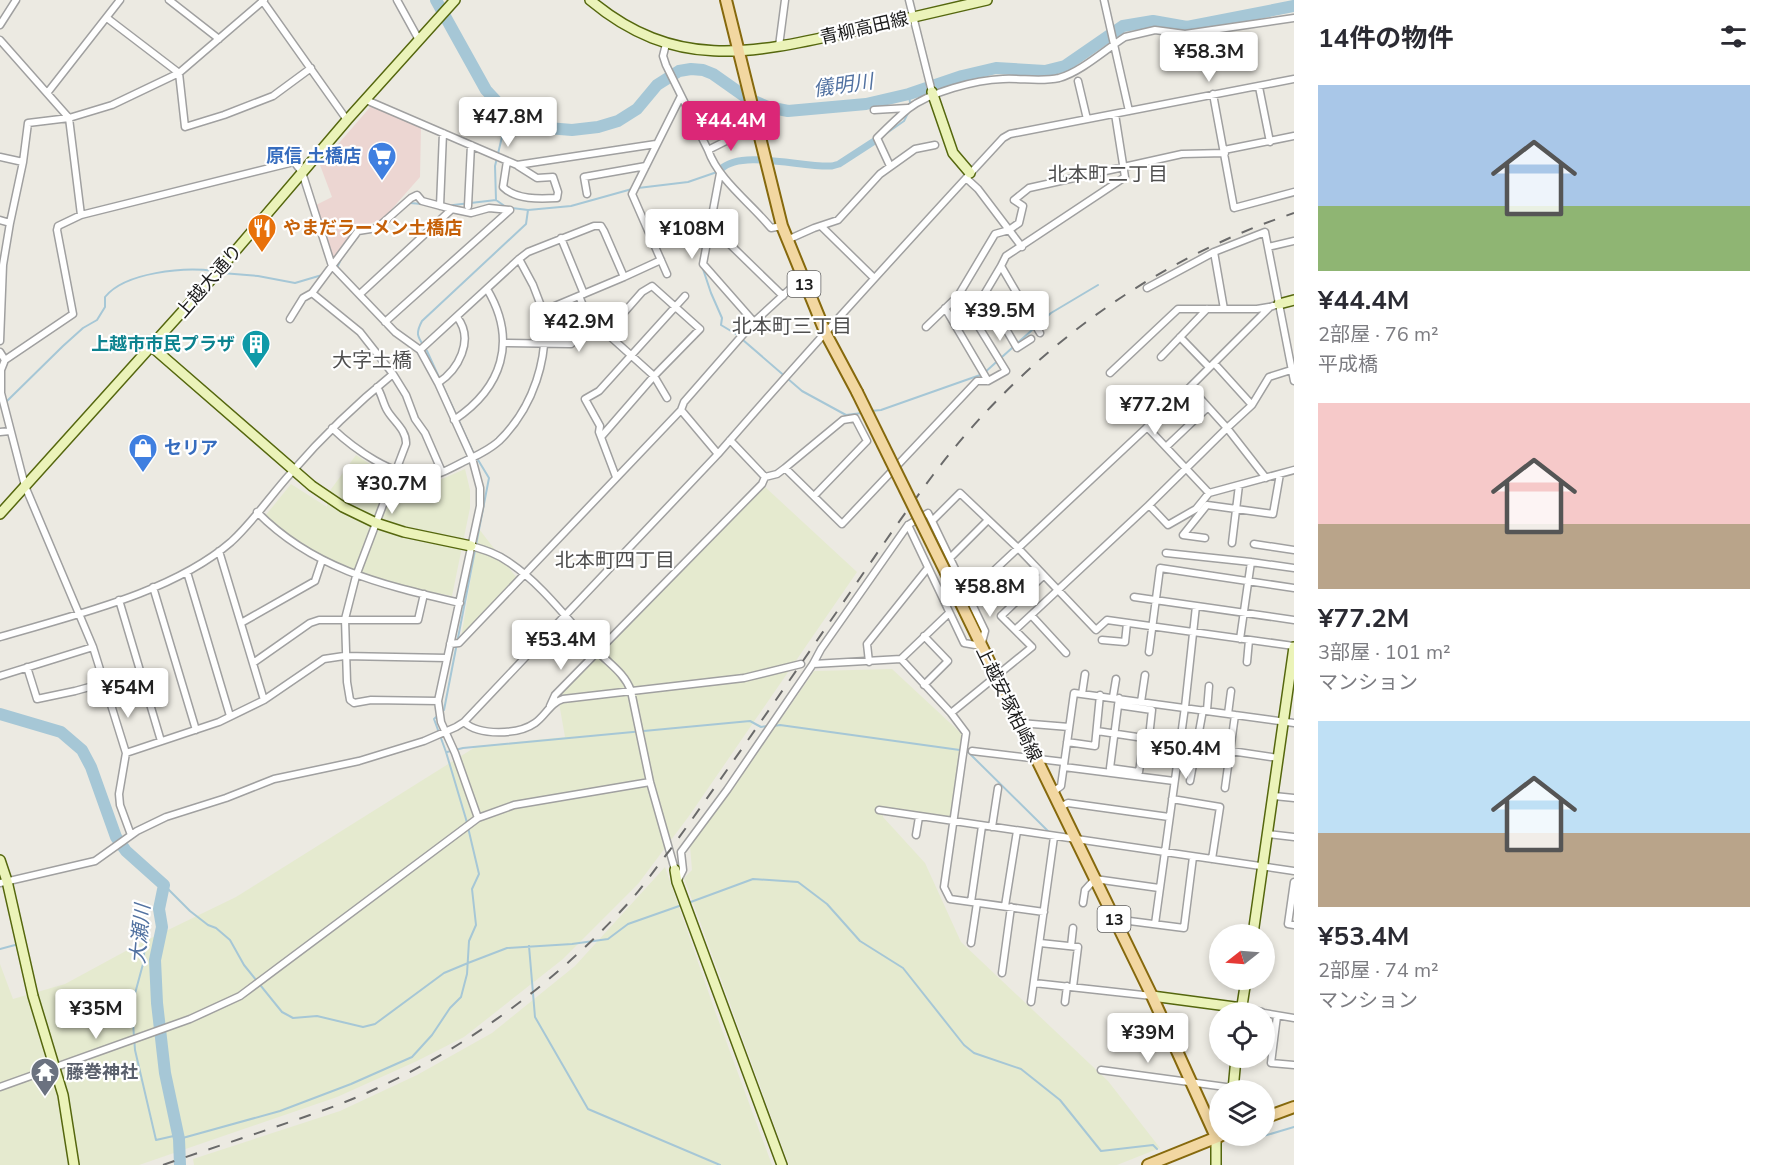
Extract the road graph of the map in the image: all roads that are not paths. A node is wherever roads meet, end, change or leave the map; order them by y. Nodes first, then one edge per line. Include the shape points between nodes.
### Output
1 (16, 0) edge
2 (120, 0) edge
3 (169, 0) edge
4 (397, 0) edge
5 (455, 0) edge
6 (590, 0) edge
7 (726, 0) edge
8 (785, 0) edge
9 (909, 0) edge
10 (987, 0) edge
11 (1104, 0) edge
12 (263, 1) edge
13 (106, 18) junction
14 (912, 18) junction
15 (1294, 18) edge
16 (0, 25) edge
17 (219, 39) junction
18 (0, 40) edge
19 (419, 40) junction
20 (1115, 42) junction
21 (666, 44) junction
22 (779, 46) junction
23 (739, 52) junction
24 (310, 68) junction
25 (179, 73) junction
26 (1294, 79) edge
27 (1078, 81) dead end
28 (1259, 87) junction
29 (48, 92) junction
30 (932, 94) junction
31 (1213, 94) junction
32 (681, 96) junction
33 (366, 100) junction
34 (909, 108) junction
35 (874, 110) dead end
36 (1129, 111) junction
37 (1115, 114) junction
38 (69, 118) junction
39 (1087, 119) junction
40 (347, 120) junction
41 (744, 132) dead end
42 (443, 133) junction
43 (1294, 136) edge
44 (1270, 142) junction
45 (656, 144) junction
46 (471, 145) junction
47 (935, 145) dead end
48 (708, 150) junction
49 (1224, 151) junction
50 (0, 157) edge
51 (507, 161) junction
52 (23, 162) junction
53 (518, 165) junction
54 (645, 165) junction
55 (890, 166) junction
56 (1124, 167) junction
57 (302, 172) junction
58 (720, 173) junction
59 (968, 175) junction
60 (1294, 192) edge
61 (587, 194) dead end
62 (440, 206) junction
63 (468, 206) dead end
64 (452, 209) junction
65 (81, 215) junction
66 (0, 220) edge
67 (10, 223) junction
68 (710, 225) junction
69 (821, 225) junction
70 (782, 226) junction
71 (1009, 230) junction
72 (561, 238) junction
73 (787, 240) junction
74 (1294, 241) edge
75 (1022, 247) junction
76 (1268, 247) junction
77 (1214, 252) junction
78 (519, 259) junction
79 (661, 260) junction
80 (332, 266) junction
81 (1001, 266) junction
82 (667, 274) dead end
83 (624, 277) junction
84 (873, 277) junction
85 (802, 278) junction
86 (1147, 288) dead end
87 (487, 289) junction
88 (312, 293) junction
89 (985, 293) junction
90 (360, 294) junction
91 (582, 295) junction
92 (1, 296) edge
93 (685, 296) dead end
94 (783, 296) junction
95 (1294, 300) edge
96 (1274, 306) junction
97 (676, 307) junction
98 (945, 308) junction
99 (1207, 309) junction
100 (1224, 309) junction
101 (543, 311) junction
102 (457, 317) junction
103 (290, 319) dead end
104 (385, 322) junction
105 (594, 322) junction
106 (754, 322) junction
107 (926, 327) dead end
108 (606, 333) junction
109 (826, 333) junction
110 (1040, 333) dead end
111 (1180, 337) junction
112 (0, 339) edge
113 (1031, 339) dead end
114 (503, 343) junction
115 (546, 344) junction
116 (151, 346) junction
117 (420, 350) junction
118 (0, 352) edge
119 (631, 354) junction
120 (1161, 357) dead end
121 (5, 360) junction
122 (1212, 365) junction
123 (1291, 370) junction
124 (1110, 373) dead end
125 (393, 374) junction
126 (654, 376) junction
127 (988, 381) junction
128 (1294, 381) edge
129 (438, 383) junction
130 (377, 387) junction
131 (1190, 387) junction
132 (667, 398) dead end
133 (1252, 405) junction
134 (1208, 407) junction
135 (681, 410) junction
136 (454, 420) junction
137 (1147, 427) junction
138 (332, 428) junction
139 (1227, 428) junction
140 (10, 431) junction
141 (0, 432) edge
142 (601, 437) junction
143 (730, 440) junction
144 (1166, 447) junction
145 (718, 454) junction
146 (472, 458) junction
147 (786, 468) junction
148 (1185, 468) junction
149 (294, 469) junction
150 (396, 469) junction
151 (1294, 470) edge
152 (442, 472) junction
153 (1280, 474) junction
154 (616, 477) junction
155 (765, 477) junction
156 (1266, 478) junction
157 (1239, 485) junction
158 (25, 486) junction
159 (1209, 493) junction
160 (814, 496) junction
161 (1149, 504) junction
162 (1236, 509) junction
163 (257, 512) junction
164 (0, 514) edge
165 (932, 521) junction
166 (987, 521) junction
167 (376, 523) junction
168 (908, 525) junction
169 (1205, 538) dead end
170 (1232, 543) dead end
171 (1254, 544) dead end
172 (471, 546) junction
173 (1019, 549) junction
174 (1294, 550) edge
175 (219, 551) junction
176 (1166, 553) dead end
177 (951, 557) junction
178 (322, 560) junction
179 (1251, 562) junction
180 (1294, 568) edge
181 (927, 569) junction
182 (187, 573) junction
183 (523, 574) junction
184 (356, 576) junction
185 (1043, 576) junction
186 (1248, 582) junction
187 (153, 587) junction
188 (1294, 588) edge
189 (1059, 590) junction
190 (424, 594) junction
191 (968, 596) junction
192 (1134, 597) dead end
193 (119, 600) junction
194 (1156, 601) junction
195 (459, 603) junction
196 (1196, 606) junction
197 (79, 614) junction
198 (565, 614) junction
199 (948, 614) junction
200 (1243, 614) junction
201 (1031, 615) junction
202 (345, 619) junction
203 (1294, 620) edge
204 (241, 623) junction
205 (1127, 623) junction
206 (1152, 626) junction
207 (1015, 630) junction
208 (1194, 633) junction
209 (924, 636) junction
210 (0, 637) edge
211 (1240, 639) junction
212 (1102, 640) dead end
213 (1250, 640) junction
214 (450, 644) junction
215 (981, 646) junction
216 (1294, 646) edge
217 (93, 647) junction
218 (598, 651) junction
219 (1149, 652) dead end
220 (1066, 653) dead end
221 (345, 656) junction
222 (447, 658) junction
223 (901, 659) junction
224 (869, 662) junction
225 (1246, 662) dead end
226 (253, 663) junction
227 (801, 664) dead end
228 (813, 664) junction
229 (27, 667) junction
230 (1293, 668) edge
231 (1085, 674) dead end
232 (1145, 675) dead end
233 (0, 676) edge
234 (997, 676) junction
235 (1116, 679) dead end
236 (104, 683) junction
237 (924, 685) junction
238 (1209, 686) dead end
239 (631, 691) junction
240 (1231, 691) dead end
241 (1082, 694) junction
242 (1101, 695) junction
243 (264, 700) junction
244 (1116, 700) junction
245 (438, 701) junction
246 (1141, 702) junction
247 (550, 707) junction
248 (1185, 707) junction
249 (1205, 710) junction
250 (951, 713) junction
251 (1232, 714) junction
252 (230, 716) junction
253 (1284, 721) junction
254 (464, 722) junction
255 (1020, 723) junction
256 (1294, 723) edge
257 (1069, 727) junction
258 (196, 730) junction
259 (1097, 731) junction
260 (445, 733) junction
261 (1115, 733) junction
262 (1146, 737) junction
263 (161, 741) junction
264 (1067, 742) junction
265 (1180, 742) junction
266 (1197, 744) junction
267 (1230, 749) junction
268 (972, 751) dead end
269 (126, 753) junction
270 (1035, 758) junction
271 (1278, 758) junction
272 (1064, 765) junction
273 (1174, 781) junction
274 (1190, 781) dead end
275 (650, 782) junction
276 (998, 788) dead end
277 (1225, 788) dead end
278 (1053, 792) junction
279 (1274, 796) junction
280 (1294, 798) edge
281 (1172, 799) junction
282 (1060, 807) junction
283 (879, 810) dead end
284 (919, 817) junction
285 (1169, 817) junction
286 (478, 818) junction
287 (952, 822) junction
288 (982, 826) junction
289 (992, 827) junction
290 (1017, 831) junction
291 (1268, 834) junction
292 (916, 835) dead end
293 (1054, 837) junction
294 (1294, 837) edge
295 (129, 838) junction
296 (1076, 838) junction
297 (1165, 852) junction
298 (1193, 857) junction
299 (1212, 859) junction
300 (0, 860) edge
301 (1263, 867) junction
302 (675, 870) joint
303 (1294, 871) edge
304 (1095, 879) junction
305 (4, 882) edge
306 (677, 882) junction
307 (1294, 882) edge
308 (1159, 888) junction
309 (974, 902) junction
310 (1083, 903) dead end
311 (1008, 907) junction
312 (1044, 912) junction
313 (1114, 919) junction
314 (1155, 924) junction
315 (1254, 924) edge
316 (1294, 925) edge
317 (1073, 928) dead end
318 (971, 943) dead end
319 (1040, 943) junction
320 (1071, 946) junction
321 (1002, 973) dead end
322 (1034, 983) junction
323 (1070, 986) junction
324 (1152, 996) junction
325 (1031, 1002) dead end
326 (1065, 1002) dead end
327 (1209, 1005) edge
328 (1277, 1016) joint
329 (1294, 1018) edge
330 (1294, 1065) edge
331 (55, 1067) junction
332 (1101, 1070) dead end
333 (1193, 1083) junction
334 (1209, 1085) edge
335 (0, 1087) edge
336 (1294, 1107) edge
337 (1275, 1114) edge
338 (1209, 1117) edge
339 (1209, 1140) edge
340 (1217, 1146) edge
341 (74, 1165) edge
342 (782, 1165) edge
343 (1148, 1165) edge
344 (1216, 1165) edge

1 - 16 street
2 - 13 street
3 - 17 street
4 - 19 street
5 - 19 street, 上越大通り
6 - 21 street, 青柳高田線 via 619,21
7 - 23 main road, 13
8 - 22 street
9 - 14 street
10 - 14 street, 青柳高田線
11 - 20 street
12 - 17 street
12 - 24 street
13 - 25 street
13 - 29 street
14 - 22 street, 青柳高田線
14 - 30 street
15 - 20 street via 1185,34 1146,31
17 - 25 street
18 - 29 street
19 - 33 street, 上越大通り
20 - 30 street via 1072,73 1050,80 985,81
20 - 36 street
21 - 23 street, 青柳高田線
21 - 32 street via 663,56
22 - 23 street, 青柳高田線
23 - 70 main road, 上越安塚柏崎線 / 13
24 - 25 street via 273,96 185,127
24 - 40 street
25 - 38 street via 112,105
26 - 28 street
27 - 39 street
28 - 31 street
28 - 44 street
29 - 38 street
30 - 34 street
30 - 59 street via 953,153
31 - 36 street
31 - 49 street
32 - 45 street
32 - 48 street
33 - 40 street, 上越大通り
33 - 42 street
34 - 35 street
34 - 55 street via 877,138
36 - 37 street
37 - 39 street
37 - 56 street
38 - 52 street via 28,123
38 - 65 street
39 - 59 street via 1010,134
40 - 57 street, 上越大通り
41 - 48 street
42 - 46 street
42 - 62 street
43 - 44 street
44 - 49 street
45 - 53 street
45 - 54 street
46 - 51 street
46 - 63 street
47 - 55 street via 915,149
48 - 58 street
49 - 56 street via 1182,154
49 - 60 street via 1234,208
50 - 52 street
51 - 53 street
51 - 53 street via 503,187 508,192 537,200 557,198 553,177 537,178
52 - 67 street
54 - 61 street via 584,177
54 - 79 street via 632,194
55 - 69 street via 838,220
56 - 71 street via 1029,188 1014,200 1023,206 1019,223
56 - 75 street via 1125,177
57 - 65 street via 294,162
57 - 80 street
57 - 116 street, 上越大通り
58 - 68 street
58 - 70 street via 771,228
59 - 71 street
59 - 84 street
62 - 64 street
62 - 80 street via 422,201 417,195 411,198 377,228 358,231
64 - 90 street
64 - 104 street via 471,213 489,208 510,210
65 - 121 street via 57,227 73,314
66 - 67 street
67 - 92 street
68 - 94 street
68 - 106 street via 703,264
69 - 73 street
69 - 84 street
70 - 73 main road, 上越安塚柏崎線 / 13
71 - 75 street
71 - 98 street via 995,234 958,296
72 - 78 street
72 - 83 street via 601,226
72 - 91 street
73 - 85 main road, 上越安塚柏崎線 / 13
74 - 76 street
75 - 81 street via 1006,256
76 - 77 street via 1265,232
76 - 96 street
77 - 86 street
77 - 100 street
78 - 87 street
78 - 101 street
79 - 82 street
79 - 83 street
80 - 88 street
80 - 90 street
81 - 89 street
81 - 110 street
83 - 91 street
84 - 109 street
85 - 94 street
85 - 109 main road, 上越安塚柏崎線 / 13
87 - 102 street
87 - 114 street via 500,318
88 - 103 street via 303,298
88 - 125 street via 360,332
89 - 113 street via 1017,348
89 - 127 street via 969,311 1005,371
90 - 104 street
91 - 101 street
91 - 105 street via 587,315
92 - 112 street
93 - 97 street
94 - 106 street
95 - 96 street
96 - 100 street
96 - 122 street
96 - 123 street
97 - 108 street via 652,286
97 - 119 street
97 - 126 street via 700,329
98 - 107 street
98 - 127 street
99 - 100 street
99 - 111 street
99 - 124 street via 1178,309
101 - 115 street
102 - 117 street
102 - 129 street via 464,341 461,357
104 - 117 street
105 - 108 street
105 - 115 street via 571,344
106 - 135 street
108 - 119 street
109 - 143 street
109 - 215 main road, 上越安塚柏崎線 / 13, bridge
111 - 120 street
111 - 122 street
114 - 115 street
114 - 136 street via 493,381 480,399
115 - 146 street via 533,390 522,412 498,442
116 - 149 street
116 - 158 street, 上越大通り
117 - 129 street
118 - 121 street
119 - 126 street
119 - 142 street via 599,391 585,399 600,426
121 - 140 street via 1,393
122 - 131 street
122 - 133 street
123 - 128 street
123 - 133 street via 1269,376
125 - 130 street
125 - 152 street
126 - 132 street
126 - 142 street
127 - 160 street via 977,381 842,524
129 - 136 street
130 - 138 street
130 - 150 street via 385,408 406,438
131 - 134 street
131 - 137 street
133 - 139 street
134 - 139 street
134 - 144 street
135 - 145 street
135 - 154 street
136 - 146 street
137 - 144 street
137 - 173 street
138 - 149 street
138 - 150 street via 370,457
139 - 148 street
139 - 156 street
140 - 141 street
140 - 158 street
142 - 154 street
143 - 145 street
143 - 155 street
144 - 148 street
145 - 198 street
146 - 152 street
146 - 172 street via 480,498
147 - 155 street
147 - 160 street
147 - 160 street via 843,420 855,418 867,441
148 - 159 street
148 - 161 street
149 - 163 street
149 - 167 street via 326,497
150 - 152 street via 425,476
150 - 167 street
151 - 153 street
153 - 156 street
153 - 162 street via 1273,514
154 - 183 street
155 - 218 street
156 - 157 street
157 - 159 street
157 - 162 street
158 - 164 street, 上越大通り
158 - 197 street
159 - 161 street via 1196,509 1168,525
161 - 189 street
162 - 169 street via 1207,505 1183,535
162 - 170 street
163 - 175 street
163 - 178 street
165 - 166 street via 960,493
165 - 168 street via 927,513
165 - 177 street
166 - 173 street
166 - 177 street
167 - 172 street
167 - 184 street
168 - 181 street
168 - 228 street
171 - 174 street
172 - 183 street via 494,553
172 - 195 street
173 - 185 street
173 - 191 street
175 - 182 street
175 - 204 street
176 - 179 street
177 - 191 street
178 - 184 street
178 - 204 street via 315,580
179 - 180 street
179 - 186 street
181 - 199 street
181 - 224 street via 867,644
182 - 187 street
182 - 252 street
183 - 198 street
183 - 214 street via 459,643
184 - 190 street
184 - 202 street
185 - 189 street
185 - 207 street via 1001,616
186 - 188 street
186 - 194 street via 1160,568
186 - 200 street
187 - 193 street
187 - 258 street
189 - 201 street
189 - 205 street via 1096,630 1107,620
190 - 195 street
190 - 202 street via 418,620
191 - 215 street via 985,631
192 - 194 street
193 - 197 street
193 - 263 street
194 - 196 street
194 - 206 street
195 - 214 street
196 - 200 street
196 - 208 street
197 - 210 street
197 - 217 street
198 - 218 street
198 - 254 street
199 - 209 street
199 - 215 street via 964,643
200 - 203 street
200 - 211 street
201 - 207 street
201 - 220 street
202 - 221 street
202 - 226 street via 310,623
204 - 226 street
205 - 206 street
205 - 212 street via 1125,642
206 - 208 street
206 - 219 street
207 - 234 street via 1032,647
208 - 211 street
208 - 248 street
209 - 223 street
209 - 237 street via 948,661
211 - 213 street
213 - 216 street
213 - 225 street
214 - 222 street
215 - 234 main road, 上越安塚柏崎線 / 13
216 - 230 street
217 - 229 street
217 - 236 street
218 - 239 street via 625,678
218 - 247 street via 555,695
221 - 222 street
221 - 243 street via 324,659
221 - 245 street via 352,702
222 - 245 street
223 - 224 street
223 - 237 street
224 - 228 street
226 - 243 street
227 - 239 street via 744,678
228 - 306 street via 681,852 683,870
229 - 233 street
229 - 236 street via 37,699
230 - 253 street
231 - 241 street
232 - 246 street
234 - 250 street
234 - 255 main road, 上越安塚柏崎線 / 13
235 - 244 street
236 - 269 street
237 - 250 street
238 - 249 street
239 - 247 street via 563,699
239 - 275 street
240 - 251 street
241 - 242 street
241 - 257 street via 1074,693
242 - 244 street
242 - 259 street
243 - 252 street
244 - 246 street
244 - 261 street
244 - 262 street via 1152,710
245 - 260 street
246 - 248 street
247 - 254 street via 536,723 524,728 493,733 470,728
248 - 249 street
248 - 265 street
249 - 251 street
249 - 266 street
250 - 287 street via 966,733
251 - 253 street
251 - 267 street
252 - 258 street
253 - 256 street
253 - 271 street
254 - 260 street
255 - 257 street
255 - 270 main road, 上越安塚柏崎線 / 13
257 - 264 street
258 - 263 street
259 - 261 street
259 - 264 street via 1095,746
260 - 286 street
260 - 295 street via 358,761 274,779 166,817
261 - 262 street
261 - 262 street via 1110,768 1139,772
262 - 265 street
263 - 269 street
264 - 272 street
265 - 266 street
265 - 273 street
266 - 267 street
266 - 274 street
267 - 271 street
267 - 277 street
268 - 270 street
269 - 295 street via 119,794
270 - 272 street
270 - 278 main road, 上越安塚柏崎線 / 13
271 - 279 street
272 - 273 street
272 - 278 street via 1061,786
273 - 281 street
275 - 286 street via 514,805
275 - 302 street
276 - 289 street
278 - 282 main road, 上越安塚柏崎線 / 13
279 - 280 street
279 - 291 street
281 - 285 street
281 - 299 street via 1220,804
282 - 285 street via 1068,803
282 - 296 main road, 上越安塚柏崎線 / 13
283 - 284 street
284 - 287 street
284 - 292 street
285 - 297 street
286 - 331 street via 240,996
287 - 288 street
287 - 309 street via 944,887 950,899
288 - 289 street
288 - 309 street
289 - 290 street
290 - 293 street
290 - 311 street
291 - 294 street
291 - 301 street
293 - 296 street
293 - 312 street
295 - 305 street via 95,861
296 - 297 street
296 - 304 main road, 上越安塚柏崎線 / 13
297 - 298 street
297 - 308 street
298 - 299 street
298 - 314 street via 1184,928
299 - 301 street
300 - 305 street
301 - 303 street
301 - 315 street
302 - 306 street
304 - 308 street
304 - 310 street via 1085,890
304 - 313 main road, 上越安塚柏崎線 / 13
305 - 331 street
306 - 342 street
307 - 316 street via 1288,924
308 - 314 street
309 - 311 street
309 - 318 street
311 - 312 street
311 - 321 street
312 - 319 street
313 - 314 street
313 - 324 main road, 上越安塚柏崎線 / 13
317 - 320 street
319 - 320 street
319 - 322 street
320 - 323 street via 1078,947
322 - 323 street
322 - 325 street
323 - 324 street
323 - 326 street
324 - 327 street
324 - 333 main road, 上越安塚柏崎線 / 13
328 - 329 street
328 - 330 street via 1271,1063
331 - 335 street
331 - 341 street
332 - 333 street
333 - 334 street
333 - 338 main road, 上越安塚柏崎線 / 13
336 - 337 main road
339 - 343 main road
340 - 344 street

